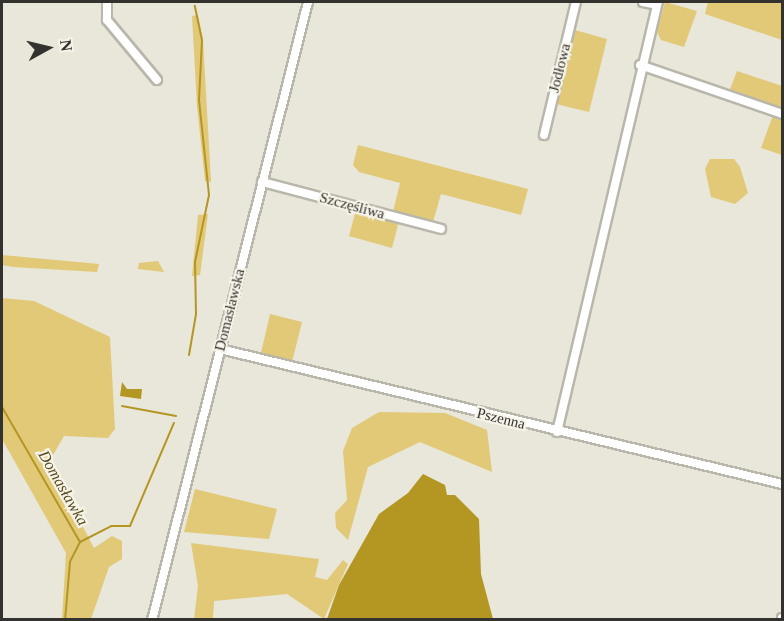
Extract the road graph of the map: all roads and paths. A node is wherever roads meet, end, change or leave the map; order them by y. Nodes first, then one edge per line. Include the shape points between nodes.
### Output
1 (107, 2) edge
2 (308, 2) edge
3 (576, 2) edge
4 (643, 2) edge
5 (657, 3) edge
6 (640, 65) junction
7 (157, 80) dead end
8 (783, 114) edge
9 (544, 135) dead end
10 (262, 182) junction
11 (441, 229) dead end
12 (220, 349) junction
13 (557, 432) junction
14 (783, 484) edge
15 (152, 620) edge

1 - 7 street via 107,20
2 - 10 street, Domasławska
3 - 9 street, Jodłowa
4 - 5 street
5 - 6 street
6 - 8 street
6 - 13 street via 604,241
10 - 11 street, Szczęśliwa
10 - 12 street, Domasławska
12 - 13 street, Pszenna
12 - 15 street, Domasławska
13 - 14 street, Pszenna

